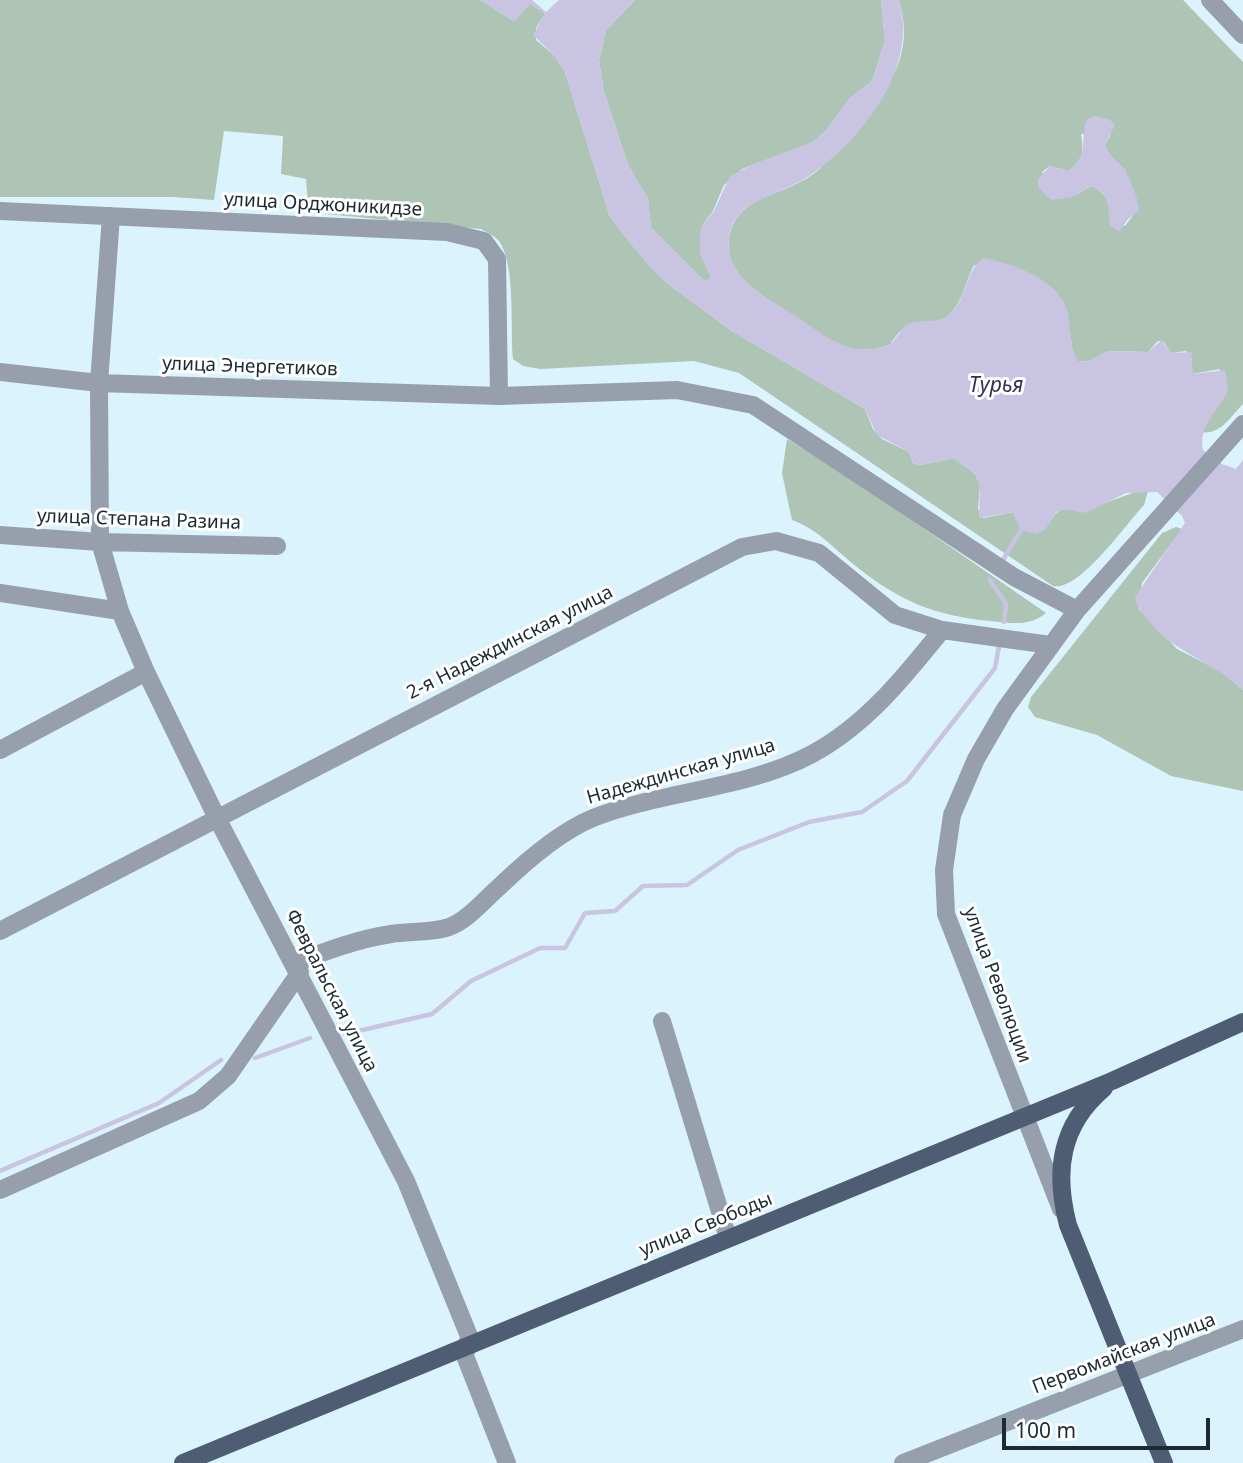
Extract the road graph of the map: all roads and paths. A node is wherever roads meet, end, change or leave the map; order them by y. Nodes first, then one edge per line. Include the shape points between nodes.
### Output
1 (1210, 0) edge
2 (1243, 35) edge
3 (0, 211) edge
4 (111, 216) junction
5 (0, 372) edge
6 (99, 383) junction
7 (499, 396) junction
8 (1243, 424) edge
9 (0, 536) edge
10 (100, 542) junction
11 (277, 546) dead end
12 (0, 593) edge
13 (1077, 610) junction
14 (120, 611) junction
15 (942, 630) junction
16 (1050, 645) junction
17 (146, 673) junction
18 (0, 750) edge
19 (217, 818) junction
20 (0, 931) edge
21 (297, 968) junction
22 (662, 1021) dead end
23 (1243, 1022) edge
24 (1112, 1081) junction
25 (1024, 1117) junction
26 (0, 1190) edge
27 (1068, 1225) junction
28 (728, 1238) junction
29 (1243, 1329) edge
30 (468, 1345) junction
31 (1128, 1374) junction
32 (183, 1463) edge
33 (507, 1463) edge
34 (903, 1463) edge
35 (1164, 1463) edge

1 - 2 street
3 - 4 street, улица Орджоникидзе
4 - 6 street, Февральская улица
4 - 7 street, улица Орджоникидзе via 447,232 484,241 497,259
5 - 6 street, улица Энергетиков
6 - 7 street, улица Энергетиков
6 - 10 street, Февральская улица
7 - 13 street, улица Энергетиков via 677,390 753,405 1014,577
8 - 13 street, улица Революции
9 - 10 street, улица Степана Разина
10 - 11 street, улица Степана Разина
10 - 14 street, Февральская улица
12 - 14 street
13 - 16 street, улица Революции
14 - 17 street, Февральская улица
15 - 16 street, 2-я Надеждинская улица
15 - 19 street, 2-я Надеждинская улица via 895,615 819,553 776,541 742,547
15 - 21 street, Надеждинская улица via 872,711 811,755 590,819 513,873 449,927 390,934 334,948
16 - 25 street, улица Революции via 976,759 952,815 944,870 946,914
17 - 18 street
17 - 19 street, Февральская улица
19 - 20 street, 2-я Надеждинская улица
19 - 21 street, Февральская улица
21 - 26 street via 228,1076 199,1101
21 - 30 street, Февральская улица via 406,1181 469,1336
22 - 28 street
23 - 24 main road, улица Свободы
24 - 25 main road, улица Свободы
24 - 27 main road via 1089,1100 1072,1129 1061,1162 1060,1193
25 - 27 street, улица Революции
25 - 28 main road, улица Свободы
27 - 31 main road, улица Революции
28 - 30 main road, улица Свободы
29 - 31 street, Первомайская улица
30 - 32 main road, улица Свободы
30 - 33 street, Февральская улица via 465,1356
31 - 34 street, Первомайская улица
31 - 35 main road, улица Революции

